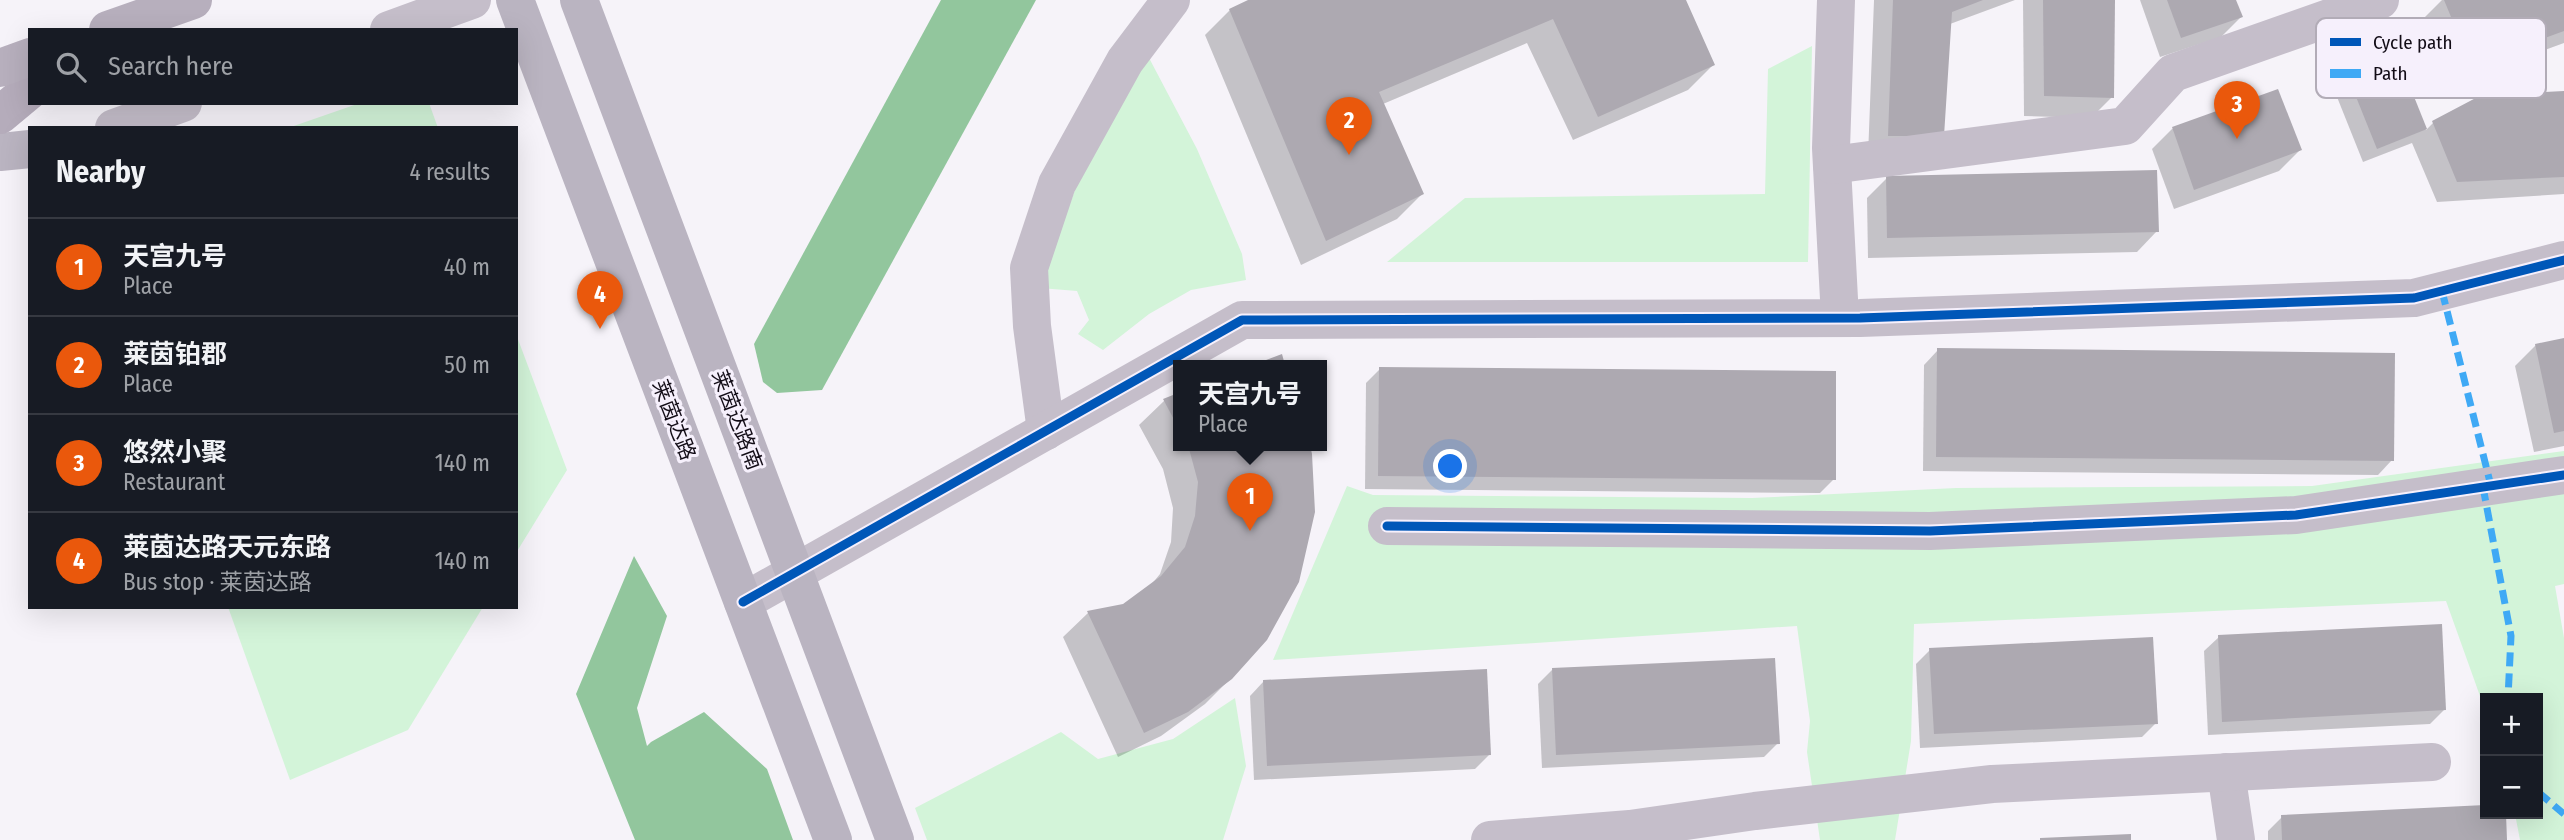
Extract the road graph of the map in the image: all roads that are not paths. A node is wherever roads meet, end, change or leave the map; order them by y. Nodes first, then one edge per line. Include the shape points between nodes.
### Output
1 (144, 0) edge
2 (193, 0) edge
3 (472, 0) edge
4 (514, 0) edge
5 (579, 0) edge
6 (1171, 0) edge
7 (1836, 0) edge
8 (2380, 0) edge
9 (2329, 18) edge
10 (2316, 23) edge
11 (112, 28) edge
12 (114, 28) edge
13 (394, 28) edge
14 (28, 58) edge
15 (0, 68) edge
16 (28, 92) edge
17 (177, 105) edge
18 (0, 115) edge
19 (120, 126) edge
20 (28, 149) edge
21 (0, 152) edge
22 (28, 159) edge
23 (1832, 165) junction
24 (0, 168) edge
25 (2564, 260) edge
26 (1840, 318) junction
27 (1046, 431) junction
28 (2564, 475) edge
29 (1387, 526) dead end
30 (794, 573) junction
31 (743, 602) junction
32 (2432, 762) dead end
33 (2226, 772) junction
34 (833, 840) edge
35 (895, 840) edge
36 (1490, 840) edge
37 (2236, 840) edge

1 - 11 main road
2 - 12 highway
3 - 13 street
4 - 31 main road, 莱茵达路
5 - 30 main road, 莱茵达路南
6 - 27 street via 1125,61 1057,184 1029,268
7 - 23 street
8 - 9 street
10 - 23 street via 2173,73 2126,126
14 - 15 highway
16 - 18 main road
17 - 19 street
20 - 21 main road
22 - 24 street
23 - 26 street
25 - 26 street via 2414,298
26 - 27 street via 1242,320
27 - 30 street
28 - 29 street via 2296,515 1984,529
30 - 31 street
30 - 35 main road, 莱茵达路南
31 - 34 main road, 莱茵达路
32 - 33 street
33 - 36 street via 1992,784 1630,829
33 - 37 street

